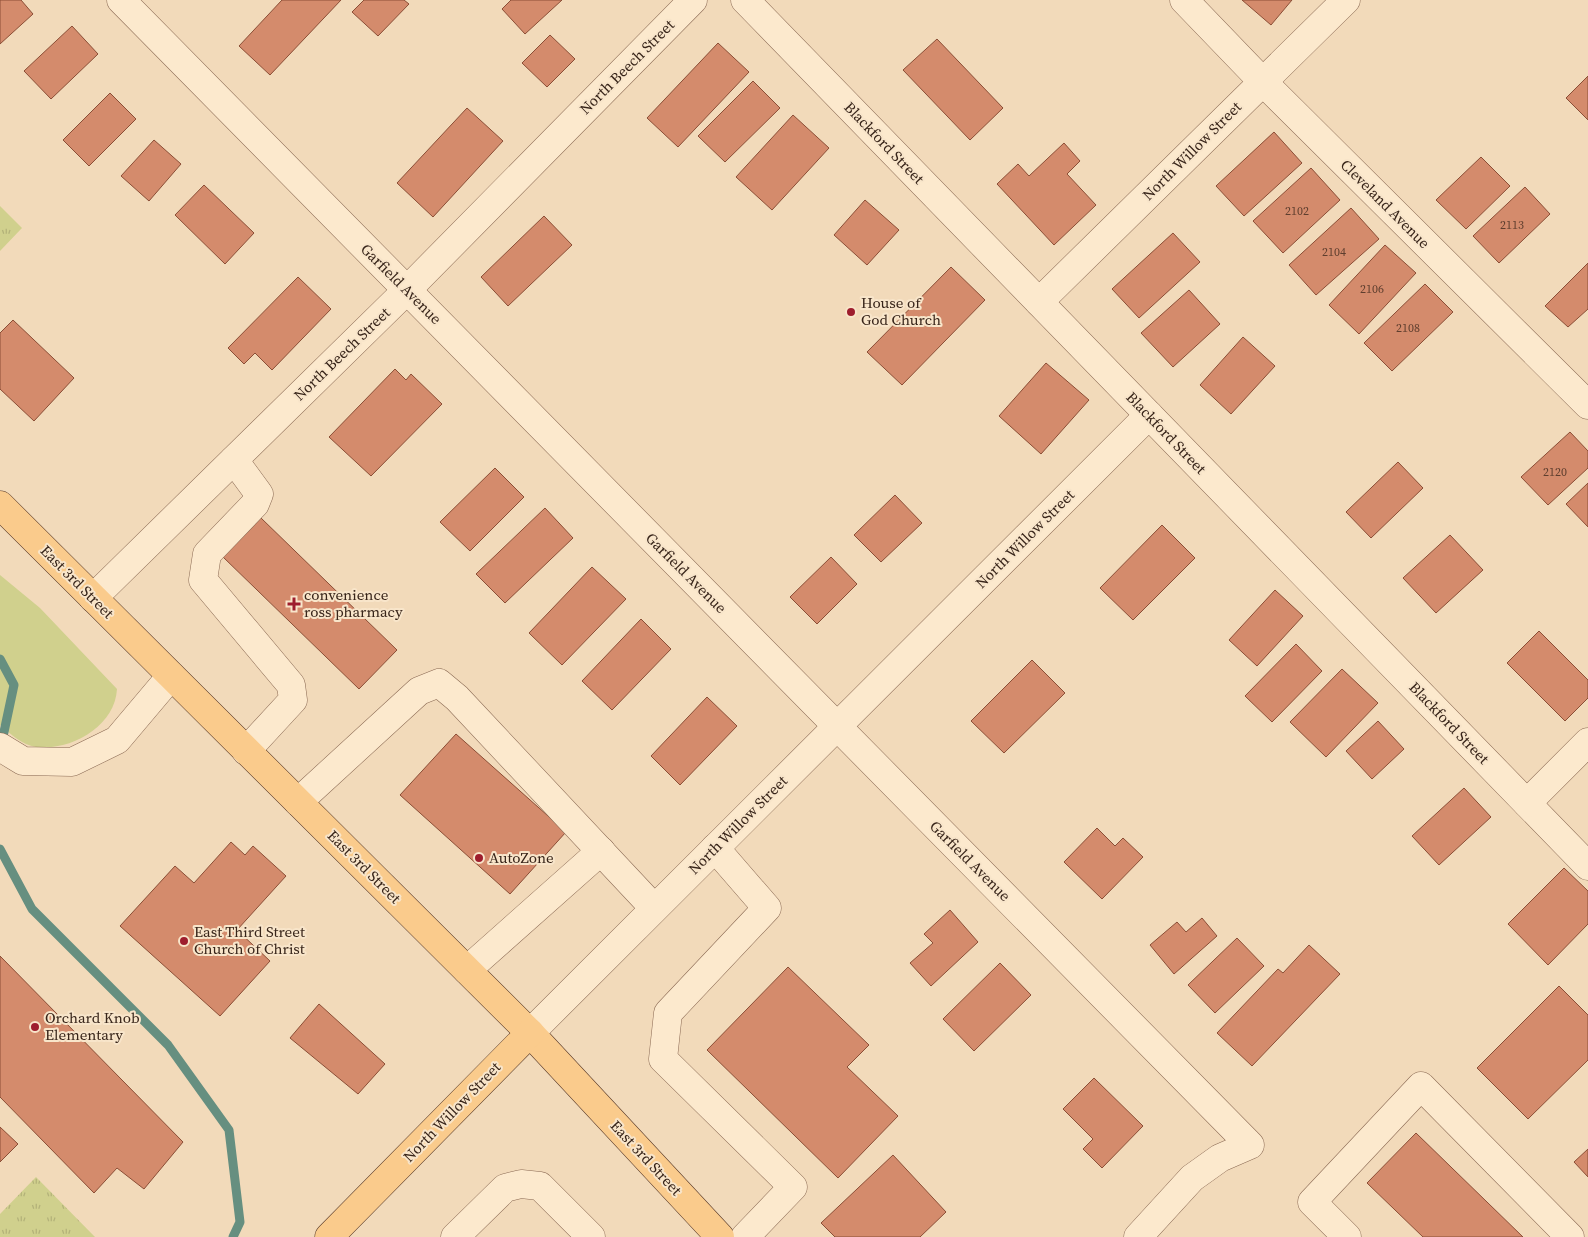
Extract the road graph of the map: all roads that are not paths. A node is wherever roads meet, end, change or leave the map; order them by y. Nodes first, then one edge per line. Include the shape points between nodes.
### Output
1 (121, 0) edge
2 (693, 0) edge
3 (745, 0) edge
4 (1184, 0) edge
5 (1346, 0) edge
6 (1263, 82) junction
7 (407, 290) junction
8 (1039, 302) junction
9 (1588, 405) edge
10 (1149, 415) junction
11 (234, 460) junction
12 (3, 513) edge
13 (93, 598) junction
14 (172, 676) junction
15 (837, 726) junction
16 (1588, 742) edge
17 (0, 748) edge
18 (246, 751) junction
19 (298, 802) junction
20 (1526, 802) junction
21 (715, 848) junction
22 (601, 851) junction
23 (1588, 866) edge
24 (654, 908) junction
25 (467, 970) junction
26 (530, 1032) junction
27 (331, 1236) edge
28 (454, 1237) edge
29 (591, 1237) edge
30 (720, 1237) edge
31 (744, 1237) edge
32 (1138, 1237) edge
33 (1347, 1237) edge
34 (1570, 1237) edge

1 - 7 street, Garfield Avenue
2 - 7 street, North Beech Street
3 - 8 street, Blackford Street
4 - 6 street, Cleveland Avenue
5 - 6 street, North Willow Street
6 - 8 street, North Willow Street
6 - 9 street, Cleveland Avenue
7 - 11 street, North Beech Street
7 - 15 street, Garfield Avenue
8 - 10 street, Blackford Street
10 - 15 street, North Willow Street
10 - 20 street, Blackford Street
11 - 13 street, North Beech Street
11 - 18 street via 259,494 255,504 207,554 203,580 291,685 293,700
12 - 13 main road, East 3rd Street
13 - 14 main road, East 3rd Street
14 - 17 street via 117,740 72,762 23,761
14 - 18 main road, East 3rd Street
15 - 21 street, North Willow Street
15 - 32 street, Garfield Avenue via 1250,1145 1220,1158 1192,1178
16 - 20 street
18 - 19 main road, East 3rd Street
19 - 22 street via 419,691 439,683 457,698
19 - 25 main road, East 3rd Street
20 - 23 street, Blackford Street
21 - 24 street, North Willow Street
21 - 31 street via 767,908 668,1013 663,1059 792,1187
22 - 24 street
22 - 25 street
24 - 26 street, North Willow Street
25 - 26 main road, East 3rd Street
26 - 27 main road, North Willow Street
26 - 30 main road, East 3rd Street
28 - 29 street via 505,1188 520,1184 540,1186
33 - 34 street via 1312,1202 1421,1086

